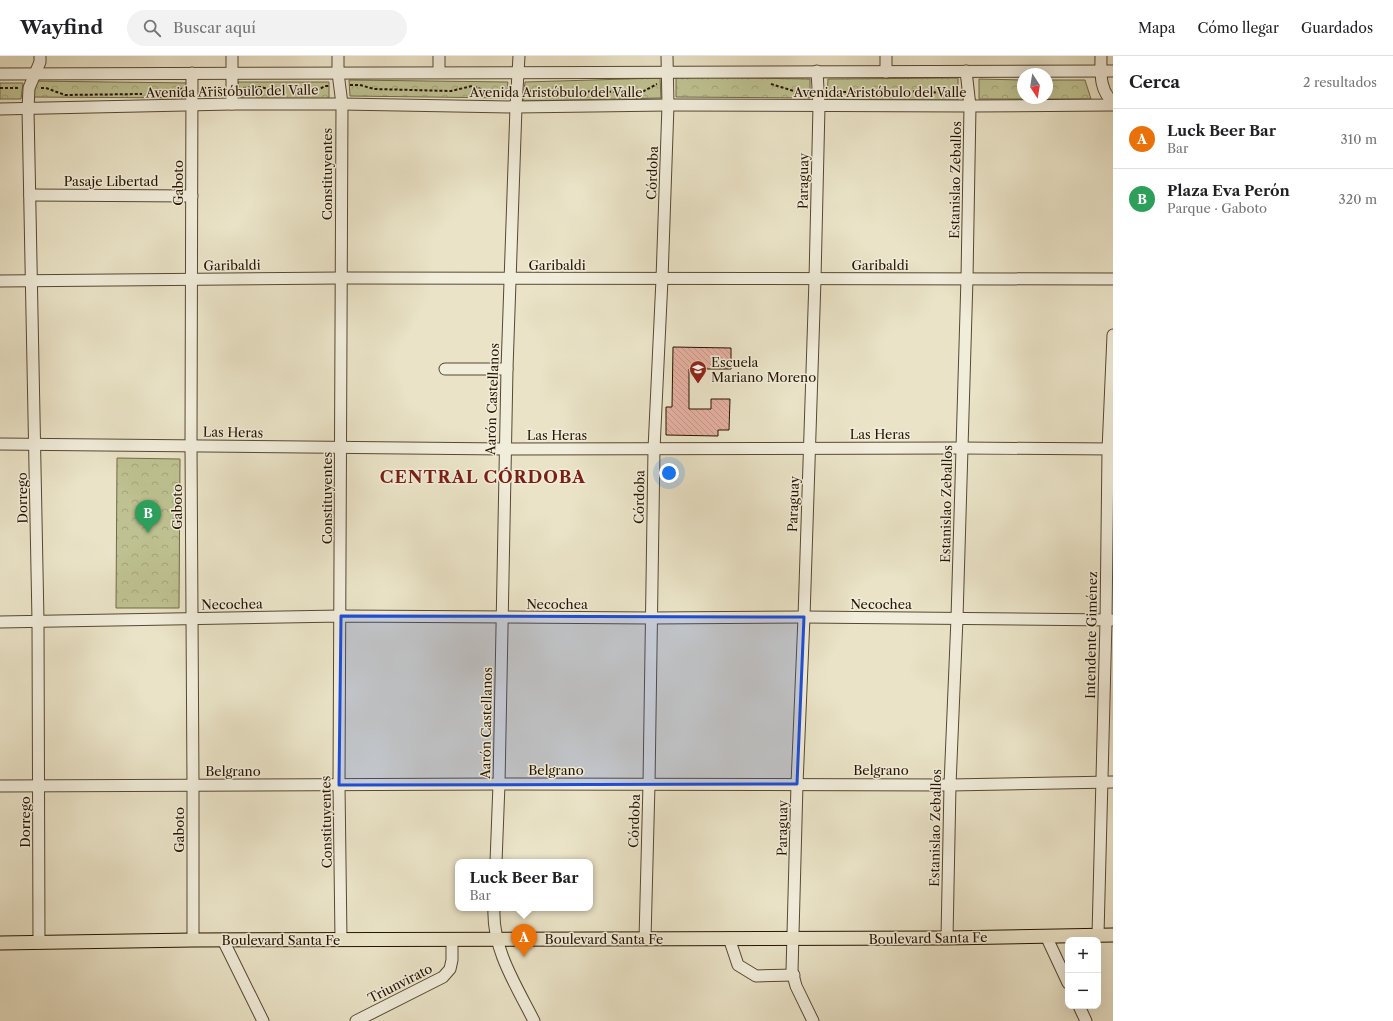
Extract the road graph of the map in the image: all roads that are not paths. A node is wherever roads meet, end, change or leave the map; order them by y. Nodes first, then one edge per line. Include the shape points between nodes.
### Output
1 (40, 56) edge
2 (232, 56) edge
3 (338, 56) edge
4 (439, 56) edge
5 (519, 56) edge
6 (667, 56) edge
7 (886, 56) edge
8 (1101, 56) edge
9 (817, 71) junction
10 (966, 71) junction
11 (1101, 71) junction
12 (1113, 71) edge
13 (439, 72) junction
14 (519, 72) junction
15 (667, 72) junction
16 (886, 72) junction
17 (192, 73) junction
18 (232, 73) junction
19 (338, 73) junction
20 (0, 74) edge
21 (35, 74) junction
22 (1113, 102) edge
23 (232, 104) junction
24 (342, 104) junction
25 (668, 105) junction
26 (1113, 105) edge
27 (192, 106) junction
28 (819, 106) junction
29 (970, 106) junction
30 (516, 107) junction
31 (0, 109) edge
32 (28, 109) junction
33 (30, 195) junction
34 (192, 196) junction
35 (341, 278) junction
36 (967, 278) junction
37 (192, 279) junction
38 (510, 279) junction
39 (662, 279) junction
40 (815, 279) junction
41 (1113, 279) edge
42 (0, 281) edge
43 (32, 281) junction
44 (1113, 335) edge
45 (507, 369) junction
46 (444, 370) dead end
47 (0, 444) edge
48 (35, 444) junction
49 (191, 445) junction
50 (340, 447) junction
51 (809, 448) junction
52 (961, 448) junction
53 (505, 449) junction
54 (654, 449) junction
55 (1110, 450) edge
56 (341, 616) junction
57 (804, 617) junction
58 (501, 618) junction
59 (651, 618) junction
60 (957, 618) junction
61 (192, 619) junction
62 (1110, 620) edge
63 (38, 621) junction
64 (0, 622) edge
65 (1108, 782) edge
66 (499, 784) junction
67 (649, 784) junction
68 (797, 784) junction
69 (193, 785) junction
70 (339, 785) junction
71 (950, 785) junction
72 (0, 786) edge
73 (39, 786) junction
74 (496, 859) edge
75 (494, 911) edge
76 (1098, 935) junction
77 (1113, 935) edge
78 (1046, 936) junction
79 (729, 938) junction
80 (793, 938) junction
81 (946, 938) junction
82 (496, 939) junction
83 (644, 939) junction
84 (192, 940) junction
85 (223, 940) junction
86 (341, 940) junction
87 (452, 940) junction
88 (0, 943) edge
89 (38, 943) junction
90 (794, 975) junction
91 (1065, 977) edge
92 (1080, 1009) edge
93 (263, 1021) edge
94 (356, 1021) edge
95 (534, 1021) edge
96 (812, 1021) edge
97 (1086, 1021) edge

1 - 21 street, Dorrego
2 - 18 street
3 - 19 street, Constituyentes
4 - 13 street
5 - 14 street, Aarón Castellanos
6 - 15 street, Córdoba
7 - 16 street
8 - 11 street
9 - 15 street, Avenida Aristóbulo del Valle
9 - 16 street, Avenida Aristóbulo del Valle
9 - 28 street, Paraguay
10 - 11 street, Avenida Aristóbulo del Valle
10 - 16 street, Avenida Aristóbulo del Valle
10 - 29 street, Estanislao Zeballos
11 - 12 street, Avenida Aristóbulo del Valle
11 - 22 street via 1102,86 1107,97
13 - 14 street, Avenida Aristóbulo del Valle
13 - 19 street, Avenida Aristóbulo del Valle
14 - 15 street, Avenida Aristóbulo del Valle
14 - 30 street, Aarón Castellanos
15 - 25 street, Córdoba
17 - 18 street, Avenida Aristóbulo del Valle
17 - 21 street, Avenida Aristóbulo del Valle
17 - 27 street, Gaboto
18 - 19 street, Avenida Aristóbulo del Valle
18 - 23 street
19 - 24 street, Constituyentes
20 - 21 street, Avenida Aristóbulo del Valle
21 - 32 street, Dorrego via 29,88
23 - 24 street, Avenida Aristóbulo del Valle
23 - 27 street, Avenida Aristóbulo del Valle
24 - 30 street, Avenida Aristóbulo del Valle
24 - 35 street, Constituyentes
25 - 28 street, Avenida Aristóbulo del Valle
25 - 30 street, Avenida Aristóbulo del Valle
25 - 39 street, Córdoba
26 - 29 street, Avenida Aristóbulo del Valle
27 - 32 street, Avenida Aristóbulo del Valle
27 - 34 street, Gaboto
28 - 29 street, Avenida Aristóbulo del Valle
28 - 40 street, Paraguay
29 - 36 street, Estanislao Zeballos
30 - 38 street, Aarón Castellanos
31 - 32 street, Avenida Aristóbulo del Valle
32 - 33 street, Dorrego
33 - 34 street, Pasaje Libertad
33 - 43 street, Dorrego
34 - 37 street, Gaboto
35 - 37 street, Garibaldi
35 - 38 street, Garibaldi
35 - 50 street, Constituyentes
36 - 40 street, Garibaldi
36 - 41 street, Garibaldi
36 - 52 street, Estanislao Zeballos
37 - 43 street, Garibaldi
37 - 49 street, Gaboto
38 - 39 street, Garibaldi
38 - 45 street, Aarón Castellanos
39 - 40 street, Garibaldi
39 - 54 street, Córdoba
40 - 51 street, Paraguay
42 - 43 street, Garibaldi
43 - 48 street, Dorrego
44 - 55 street, Intendente Giménez
45 - 46 street
45 - 53 street, Aarón Castellanos
47 - 48 street, Las Heras
48 - 49 street, Las Heras
48 - 63 street, Dorrego
49 - 50 street, Las Heras
49 - 61 street, Gaboto
50 - 53 street, Las Heras
50 - 56 street, Constituyentes
51 - 52 street, Las Heras
51 - 54 street, Las Heras
51 - 57 street, Paraguay
52 - 55 street, Las Heras
52 - 60 street, Estanislao Zeballos
53 - 54 street, Las Heras
53 - 58 street, Aarón Castellanos
54 - 59 street, Córdoba
55 - 62 street, Intendente Giménez
56 - 58 street, Necochea
56 - 61 street, Necochea
56 - 70 street, Constituyentes
57 - 59 street, Necochea
57 - 60 street, Necochea
57 - 68 street, Paraguay
58 - 59 street, Necochea
58 - 66 street, Aarón Castellanos
59 - 67 street, Córdoba
60 - 62 street, Necochea
60 - 71 street, Estanislao Zeballos
61 - 63 street, Necochea
61 - 69 street, Gaboto
62 - 65 street, Intendente Giménez
63 - 64 street, Necochea
63 - 73 street, Dorrego
65 - 71 street, Belgrano
65 - 76 street, Intendente Giménez
66 - 67 street, Belgrano
66 - 70 street, Belgrano
66 - 74 street, Aarón Castellanos
67 - 68 street, Belgrano
67 - 83 street, Córdoba
68 - 71 street, Belgrano
68 - 80 street, Paraguay
69 - 70 street, Belgrano
69 - 73 street, Belgrano
69 - 84 street, Gaboto
70 - 86 street, Constituyentes
71 - 81 street, Estanislao Zeballos
72 - 73 street, Belgrano
73 - 89 street, Dorrego
75 - 82 street
76 - 77 main road, Boulevard Santa Fe
76 - 78 main road, Boulevard Santa Fe
78 - 81 main road, Boulevard Santa Fe
78 - 91 street
79 - 80 main road, Boulevard Santa Fe
79 - 83 main road, Boulevard Santa Fe
79 - 90 street via 738,965 756,976
80 - 81 main road, Boulevard Santa Fe
80 - 90 street, Paraguay
82 - 83 main road, Boulevard Santa Fe
82 - 87 main road, Boulevard Santa Fe
82 - 95 street
84 - 85 main road, Boulevard Santa Fe
84 - 89 main road, Boulevard Santa Fe
85 - 86 main road, Boulevard Santa Fe
85 - 93 street
86 - 87 main road, Boulevard Santa Fe
87 - 94 street, Triunvirato via 450,969 443,977
88 - 89 main road, Boulevard Santa Fe
90 - 96 street, Paraguay via 796,986
92 - 97 street

